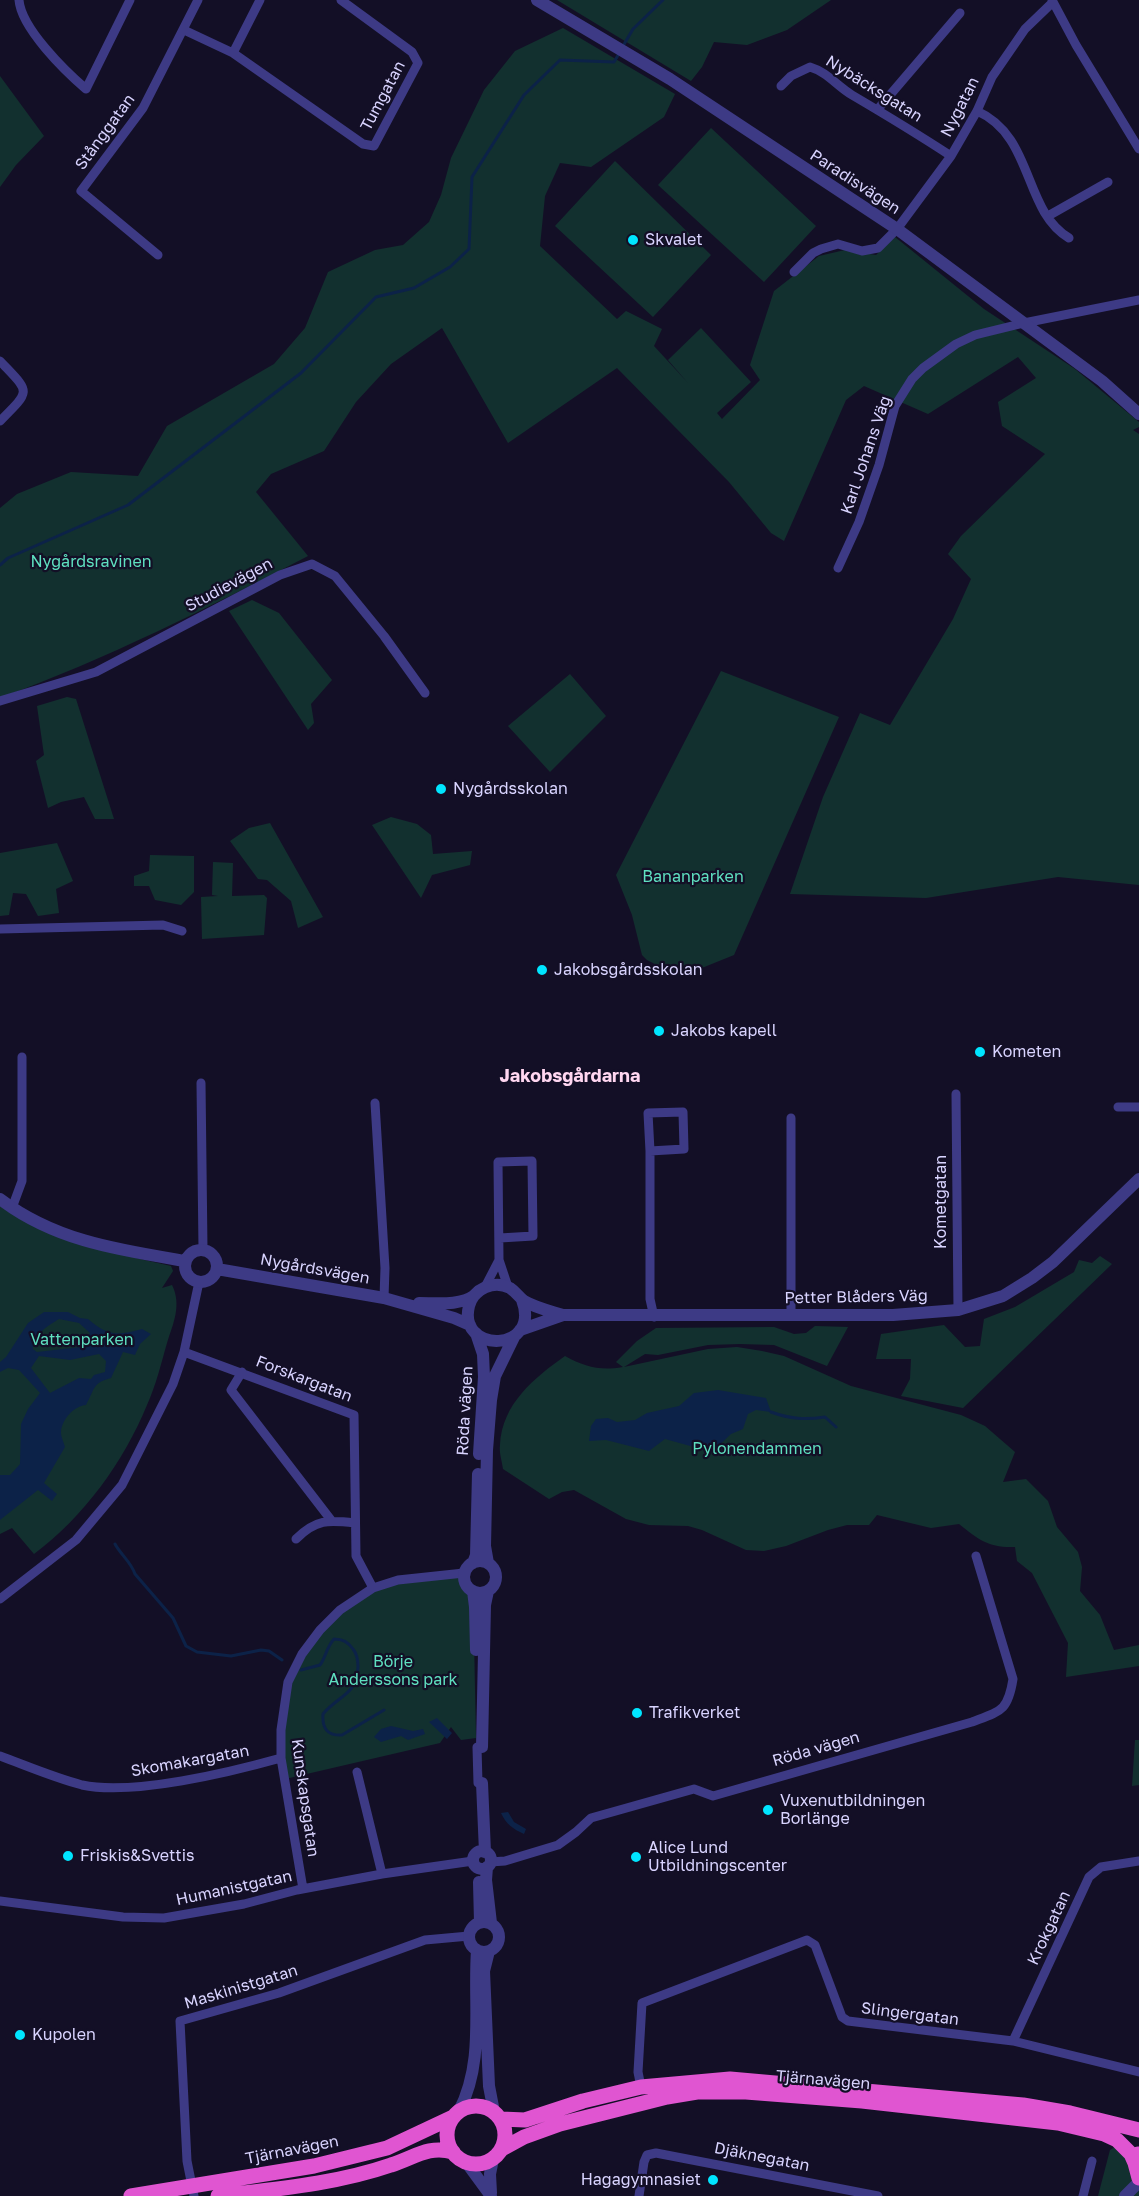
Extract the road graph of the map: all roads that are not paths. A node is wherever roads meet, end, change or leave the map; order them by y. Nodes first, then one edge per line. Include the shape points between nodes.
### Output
1 (19, 0) edge
2 (130, 0) edge
3 (198, 0) edge
4 (260, 0) edge
5 (341, 0) edge
6 (537, 0) edge
7 (1052, 1) edge
8 (960, 13) dead end
9 (184, 30) junction
10 (233, 53) junction
11 (781, 86) dead end
12 (878, 108) junction
13 (977, 111) junction
14 (1139, 149) edge
15 (951, 156) junction
16 (1108, 182) dead end
17 (1048, 216) junction
18 (897, 230) junction
19 (1069, 238) dead end
20 (158, 255) dead end
21 (794, 272) dead end
22 (1139, 300) edge
23 (1024, 323) junction
24 (0, 361) edge
25 (1139, 414) edge
26 (0, 421) edge
27 (838, 568) dead end
28 (425, 693) dead end
29 (0, 701) edge
30 (0, 929) edge
31 (182, 932) dead end
32 (22, 1057) dead end
33 (201, 1083) dead end
34 (956, 1094) dead end
35 (375, 1103) dead end
36 (1118, 1107) dead end
37 (1139, 1107) edge
38 (791, 1118) dead end
39 (650, 1151) junction
40 (1139, 1179) edge
41 (0, 1199) edge
42 (12, 1208) junction
43 (500, 1238) junction
44 (203, 1249) junction
45 (500, 1260) junction
46 (185, 1261) junction
47 (217, 1269) junction
48 (199, 1282) junction
49 (508, 1287) junction
50 (480, 1291) junction
51 (384, 1298) junction
52 (522, 1300) junction
53 (406, 1303) junction
54 (958, 1310) junction
55 (791, 1314) junction
56 (563, 1316) junction
57 (654, 1317) junction
58 (473, 1329) junction
59 (517, 1333) junction
60 (184, 1352) junction
61 (242, 1372) junction
62 (330, 1521) junction
63 (355, 1523) junction
64 (296, 1539) dead end
65 (976, 1556) dead end
66 (472, 1563) junction
67 (488, 1563) junction
68 (464, 1573) junction
69 (373, 1588) junction
70 (473, 1591) junction
71 (488, 1591) junction
72 (0, 1599) edge
73 (479, 1747) junction
74 (0, 1756) edge
75 (281, 1758) junction
76 (357, 1772) dead end
77 (480, 1783) joint
78 (482, 1861) junction
79 (1139, 1861) edge
80 (382, 1874) junction
81 (303, 1888) junction
82 (0, 1901) edge
83 (485, 1923) junction
84 (469, 1936) junction
85 (483, 1951) junction
86 (1013, 2041) junction
87 (1139, 2072) edge
88 (641, 2087) junction
89 (456, 2114) junction
90 (497, 2115) junction
91 (1139, 2130) edge
92 (453, 2152) junction
93 (497, 2154) junction
94 (1137, 2157) edge
95 (1092, 2161) dead end
96 (466, 2162) junction
97 (1139, 2180) edge
98 (193, 2191) edge
99 (491, 2195) edge
100 (131, 2196) edge
101 (219, 2196) edge
102 (639, 2196) edge
103 (878, 2196) edge
104 (1083, 2196) edge
105 (1125, 2196) edge

1 - 2 street via 20,12 59,66 86,89
3 - 9 street, Stånggatan
4 - 10 street
5 - 10 street, Tumgatan via 412,52 418,63 374,146 363,144
6 - 18 street, Paradisvägen via 670,79
7 - 13 street, Nygatan via 1025,29 992,77
7 - 14 street
8 - 12 street
9 - 10 street, Tumgatan
9 - 20 street, Stånggatan via 143,108 81,191
11 - 12 street, Nybäcksgatan via 810,67
12 - 15 street, Nybäcksgatan
13 - 15 street, Nygatan
13 - 17 street via 988,115 1010,137
15 - 18 street, Nygatan
16 - 17 street
17 - 19 street
18 - 21 street, Nygatan via 878,248 862,251 838,244 821,249
18 - 23 street, Paradisvägen
22 - 23 street, Karl Johans Väg
23 - 25 street, Paradisvägen
23 - 27 street, Karl Johans Väg via 956,344 912,379 895,406 859,522
24 - 26 street via 24,386 25,393
28 - 29 street, Studievägen via 335,576 312,564 280,575 96,672
30 - 31 street via 163,925
32 - 42 street via 22,1182
33 - 44 street
34 - 54 street, Kometgatan
35 - 51 street
36 - 37 street
38 - 55 street
39 - 39 street via 648,1113 683,1112 684,1149
39 - 57 street
40 - 54 street, Petter Blåders Väg via 1032,1278 1003,1296
41 - 42 street
42 - 46 street via 51,1229 94,1245
43 - 43 street via 498,1162 532,1161 533,1236
43 - 45 street
44 - 46 street via 194,1251
44 - 47 street via 213,1254
45 - 49 street
45 - 50 street
46 - 48 street via 187,1275
47 - 48 street via 213,1278
47 - 51 street, Nygårdsvägen
48 - 60 street
49 - 50 street via 492,1285
49 - 52 street
50 - 53 street, Nygårdsvägen via 469,1300 455,1303
50 - 58 street via 468,1309
51 - 53 street, Nygårdsvägen
52 - 56 street, Petter Blåders Väg
52 - 59 street via 525,1315
53 - 58 street, Nygårdsvägen via 454,1317
54 - 55 street, Petter Blåders Väg via 893,1316
55 - 57 street, Petter Blåders Väg
56 - 57 street, Petter Blåders Väg
56 - 59 street, Petter Blåders Väg
58 - 59 street via 498,1342
58 - 66 street, Röda vägen via 483,1354 484,1377 476,1555
59 - 67 street, Röda vägen via 495,1376 490,1408 485,1535
60 - 61 street, Forskargatan
60 - 72 street via 122,1485 76,1539
61 - 62 street, Forskargatan via 231,1390
61 - 63 street, Forskargatan via 354,1415
62 - 63 street
62 - 64 street via 308,1527
63 - 69 street, Forskargatan via 356,1556
65 - 78 street, Röda vägen via 1013,1679 1007,1705 1000,1712 713,1796 694,1789 591,1818 558,1845 505,1861
66 - 67 street
66 - 68 street
67 - 71 street via 496,1577
68 - 69 street, Kunskapsgatan via 398,1580
68 - 70 street via 466,1585
69 - 75 street, Kunskapsgatan via 340,1610 302,1654 288,1682
70 - 71 street
70 - 73 street
71 - 73 street
73 - 77 street
74 - 75 street, Skomakargatan via 84,1785 132,1788
75 - 81 street, Kunskapsgatan
76 - 80 street
77 - 78 street
78 - 80 street, Humanistgatan
78 - 83 street
79 - 86 street, Krokgatan via 1101,1867 1089,1877
80 - 81 street, Humanistgatan
81 - 82 street, Humanistgatan via 244,1904 164,1918 123,1917
83 - 84 street via 472,1928
83 - 85 street via 497,1929 500,1938 496,1946
84 - 85 street via 471,1944
84 - 98 street, Maskinistgatan via 425,1940 279,1993 180,2021 187,2161
85 - 89 street via 475,2066 468,2094
85 - 90 street via 489,2086
86 - 87 street, Slingergatan
86 - 88 street, Slingergatan via 848,2021 842,2016 815,1945 807,1940 642,2003 638,2072
88 - 90 highway, Tjärnavägen via 525,2120
88 - 91 highway, Tjärnavägen via 730,2079 865,2090 1023,2105
89 - 90 highway via 477,2106
89 - 92 highway via 447,2131
89 - 98 highway, Tjärnavägen via 387,2148
90 - 93 highway via 505,2134
92 - 96 highway
92 - 101 highway, Tjärnavägen via 434,2149 389,2166 320,2183
93 - 94 highway, Tjärnavägen via 524,2137 560,2124 667,2097 697,2092 746,2092 1058,2123 1104,2134
93 - 96 highway via 485,2163
93 - 99 street via 490,2174
94 - 97 highway, Tjärnavägen
95 - 104 street
96 - 99 street
97 - 105 street
98 - 100 highway, Tjärnavägen
102 - 103 street, Djäknegatan via 644,2162 648,2155 656,2153

